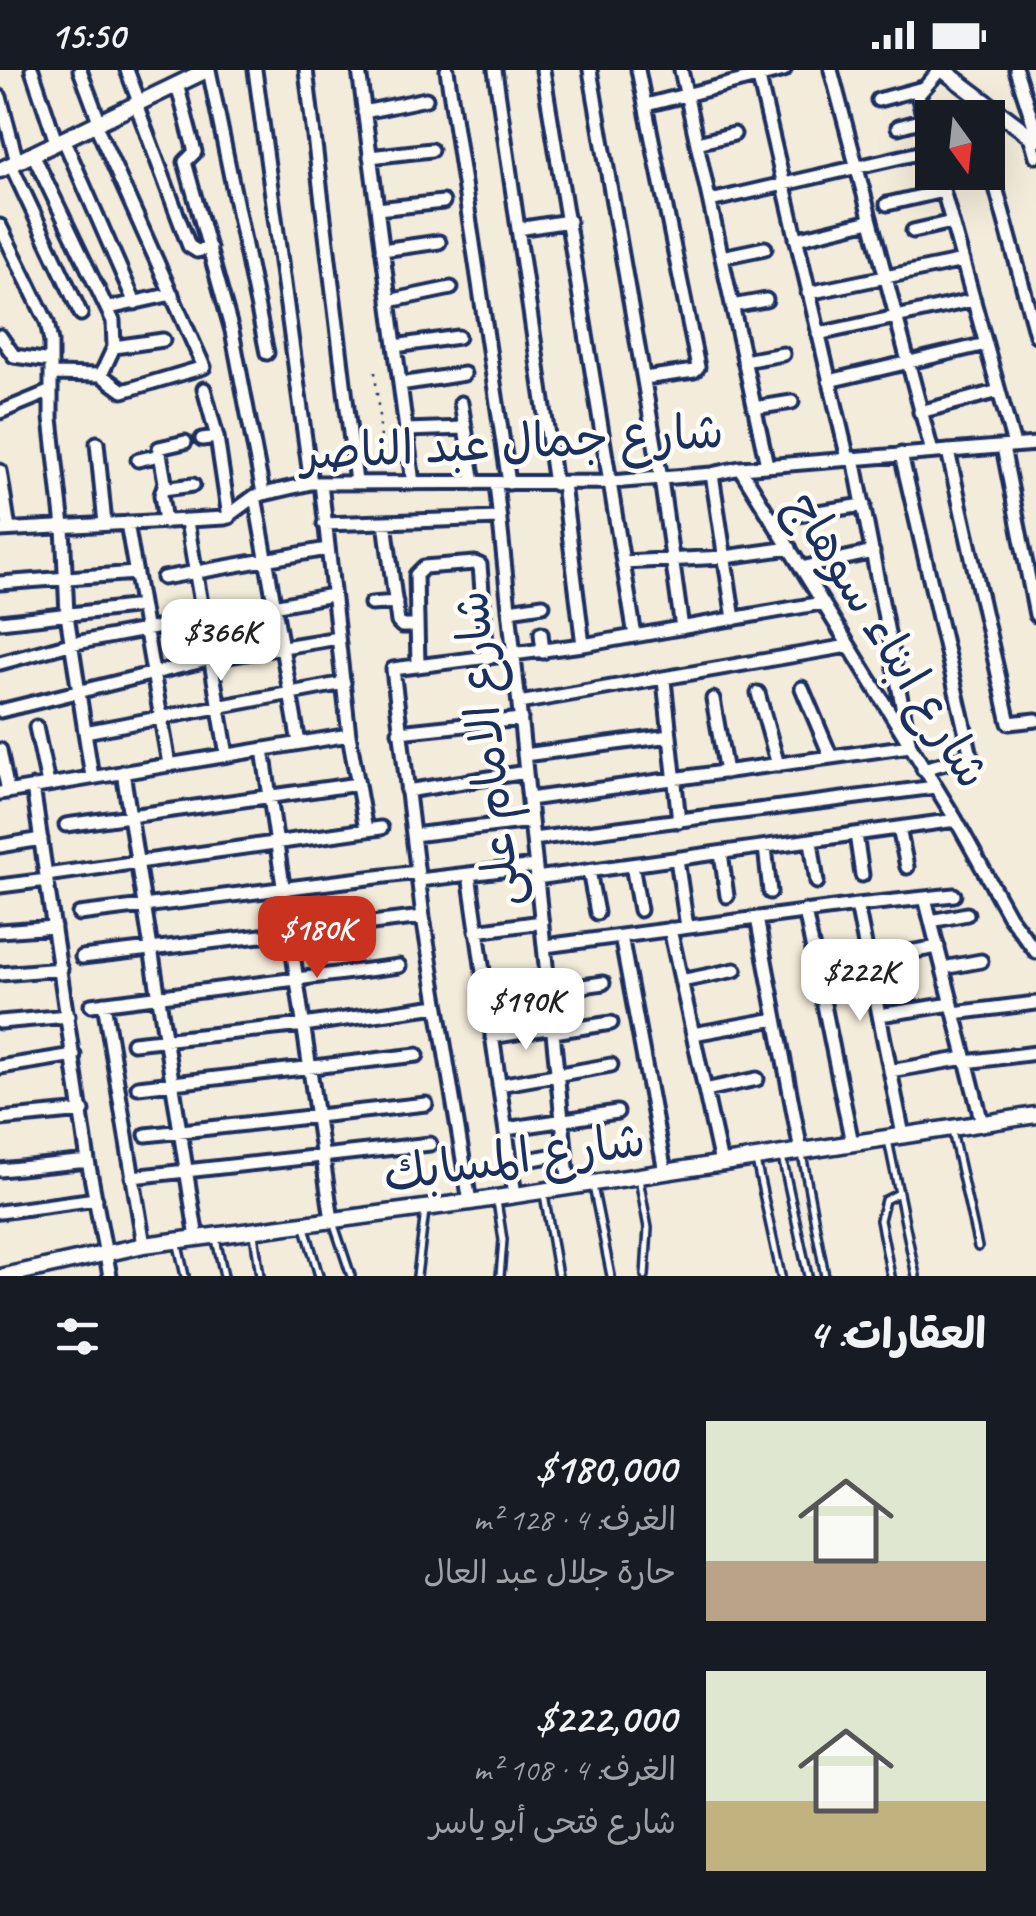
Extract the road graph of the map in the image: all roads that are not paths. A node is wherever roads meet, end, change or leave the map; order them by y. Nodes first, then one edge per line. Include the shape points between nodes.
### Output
1 (32, 70) edge
2 (80, 70) edge
3 (127, 70) edge
4 (208, 70) edge
5 (255, 70) edge
6 (306, 70) edge
7 (359, 70) edge
8 (447, 70) edge
9 (494, 70) edge
10 (543, 70) edge
11 (590, 70) edge
12 (638, 70) edge
13 (680, 70) edge
14 (784, 70) edge
15 (831, 70) edge
16 (942, 70) edge
17 (1016, 70) edge
18 (757, 73) edge
19 (177, 79) edge
20 (923, 88) junction
21 (686, 95) junction
22 (0, 97) edge
23 (426, 100) dead end
24 (878, 100) dead end
25 (918, 100) edge
26 (973, 100) edge
27 (137, 103) junction
28 (646, 105) junction
29 (364, 112) junction
30 (97, 122) junction
31 (915, 122) edge
32 (1005, 122) edge
33 (898, 127) dead end
34 (734, 134) dead end
35 (1034, 136) edge
36 (59, 140) junction
37 (697, 143) junction
38 (431, 150) dead end
39 (33, 154) junction
40 (915, 155) edge
41 (1036, 156) edge
42 (370, 157) junction
43 (9, 166) edge
44 (856, 167) junction
45 (783, 184) junction
46 (943, 190) joint
47 (997, 190) edge
48 (710, 201) junction
49 (443, 202) dead end
50 (887, 204) dead end
51 (377, 209) junction
52 (870, 220) junction
53 (569, 221) junction
54 (952, 222) junction
55 (0, 226) edge
56 (518, 229) junction
57 (913, 231) dead end
58 (796, 239) junction
59 (439, 242) dead end
60 (210, 248) junction
61 (765, 248) dead end
62 (382, 250) junction
63 (722, 256) junction
64 (963, 261) junction
65 (885, 277) junction
66 (451, 288) dead end
67 (808, 293) junction
68 (172, 294) junction
69 (766, 300) dead end
70 (974, 300) junction
71 (389, 302) junction
72 (135, 303) junction
73 (732, 306) junction
74 (109, 308) junction
75 (81, 314) dead end
76 (896, 318) junction
77 (818, 334) junction
78 (1036, 334) edge
79 (0, 336) edge
80 (458, 337) dead end
81 (163, 340) dead end
82 (986, 344) junction
83 (395, 346) junction
84 (114, 347) junction
85 (268, 353) dead end
86 (783, 354) dead end
87 (744, 360) junction
88 (907, 362) junction
89 (51, 368) junction
90 (464, 374) dead end
91 (101, 375) junction
92 (644, 378) junction
93 (829, 380) junction
94 (400, 384) junction
95 (204, 389) dead end
96 (51, 390) junction
97 (999, 392) junction
98 (792, 402) dead end
99 (462, 404) dead end
100 (754, 408) junction
101 (0, 412) edge
102 (920, 412) junction
103 (465, 428) junction
104 (406, 430) junction
105 (217, 436) junction
106 (202, 439) dead end
107 (97, 442) dead end
108 (185, 442) dead end
109 (1036, 444) edge
110 (1009, 446) junction
111 (948, 451) junction
112 (932, 452) junction
113 (901, 454) junction
114 (160, 455) junction
115 (851, 458) junction
116 (138, 460) dead end
117 (767, 465) junction
118 (740, 468) junction
119 (0, 471) edge
120 (712, 474) junction
121 (661, 479) junction
122 (356, 482) junction
123 (611, 482) junction
124 (316, 483) junction
125 (413, 483) junction
126 (474, 483) junction
127 (502, 483) junction
128 (559, 484) junction
129 (193, 485) dead end
130 (163, 489) junction
131 (259, 494) junction
132 (864, 506) junction
133 (230, 517) junction
134 (500, 518) junction
135 (771, 519) junction
136 (165, 522) junction
137 (187, 522) junction
138 (386, 522) junction
139 (127, 523) junction
140 (105, 524) junction
141 (324, 524) junction
142 (63, 527) junction
143 (4, 529) edge
144 (790, 548) junction
145 (326, 549) junction
146 (873, 552) junction
147 (724, 557) junction
148 (266, 560) junction
149 (673, 561) junction
150 (623, 562) junction
151 (801, 568) junction
152 (196, 572) junction
153 (136, 573) junction
154 (64, 578) junction
155 (163, 578) dead end
156 (0, 583) edge
157 (332, 594) junction
158 (396, 602) junction
159 (822, 603) junction
160 (371, 604) dead end
161 (543, 605) dead end
162 (142, 606) junction
163 (274, 606) junction
164 (509, 610) junction
165 (66, 615) junction
166 (1036, 615) edge
167 (204, 618) junction
168 (734, 619) junction
169 (0, 622) edge
170 (417, 626) junction
171 (682, 628) junction
172 (146, 629) junction
173 (541, 633) dead end
174 (635, 636) junction
175 (338, 638) junction
176 (70, 644) junction
177 (584, 646) junction
178 (848, 646) junction
179 (282, 647) junction
180 (543, 652) junction
181 (514, 656) junction
182 (488, 658) junction
183 (211, 659) junction
184 (0, 663) edge
185 (418, 665) junction
186 (153, 674) junction
187 (664, 680) junction
188 (344, 684) junction
189 (802, 688) dead end
190 (79, 692) junction
191 (290, 692) junction
192 (758, 694) dead end
193 (713, 698) dead end
194 (519, 703) junction
195 (219, 705) junction
196 (0, 711) edge
197 (160, 716) junction
198 (520, 719) junction
199 (1036, 720) edge
200 (36, 728) dead end
201 (85, 732) junction
202 (399, 732) junction
203 (349, 735) junction
204 (670, 736) junction
205 (299, 743) junction
206 (910, 746) junction
207 (262, 748) junction
208 (0, 750) edge
209 (228, 754) junction
210 (524, 756) junction
211 (830, 757) junction
212 (168, 764) junction
213 (778, 764) junction
214 (924, 768) junction
215 (122, 772) junction
216 (526, 772) junction
217 (726, 772) junction
218 (92, 777) junction
219 (675, 779) junction
220 (48, 784) junction
221 (358, 784) junction
222 (33, 787) junction
223 (935, 787) junction
224 (407, 791) junction
225 (4, 792) edge
226 (269, 796) junction
227 (529, 799) junction
228 (129, 815) junction
229 (531, 820) junction
230 (956, 820) junction
231 (679, 821) junction
232 (66, 825) dead end
233 (381, 828) dead end
234 (899, 828) junction
235 (366, 830) junction
236 (856, 834) junction
237 (412, 835) junction
238 (41, 839) junction
239 (533, 839) junction
240 (811, 840) junction
241 (276, 843) junction
242 (0, 846) edge
243 (765, 847) junction
244 (720, 853) junction
245 (677, 859) junction
246 (136, 862) junction
247 (632, 865) junction
248 (907, 867) dead end
249 (589, 871) junction
250 (536, 872) junction
251 (469, 874) junction
252 (418, 876) junction
253 (862, 876) dead end
254 (47, 878) junction
255 (817, 882) dead end
256 (0, 886) edge
257 (283, 888) junction
258 (770, 892) dead end
259 (727, 896) dead end
260 (954, 896) dead end
261 (925, 898) junction
262 (857, 905) junction
263 (144, 907) junction
264 (640, 910) dead end
265 (806, 912) junction
266 (597, 913) dead end
267 (80, 914) dead end
268 (967, 914) dead end
269 (423, 918) junction
270 (757, 918) junction
271 (931, 921) junction
272 (542, 922) junction
273 (54, 927) junction
274 (687, 927) junction
275 (476, 930) junction
276 (670, 930) junction
277 (0, 932) edge
278 (289, 932) junction
279 (621, 936) junction
280 (545, 946) junction
281 (150, 947) junction
282 (938, 947) junction
283 (1036, 952) edge
284 (82, 957) dead end
285 (868, 959) junction
286 (981, 961) dead end
287 (399, 966) dead end
288 (943, 968) junction
289 (60, 969) junction
290 (735, 970) dead end
291 (0, 974) edge
292 (296, 980) junction
293 (681, 980) junction
294 (603, 983) dead end
295 (548, 984) junction
296 (485, 987) junction
297 (157, 996) junction
298 (1036, 1003) edge
299 (437, 1006) junction
300 (953, 1009) junction
301 (880, 1015) junction
302 (68, 1016) junction
303 (776, 1019) junction
304 (0, 1022) edge
305 (612, 1023) dead end
306 (303, 1025) junction
307 (553, 1029) junction
308 (693, 1034) junction
309 (492, 1038) junction
310 (164, 1040) junction
311 (134, 1043) dead end
312 (1036, 1053) edge
313 (74, 1055) junction
314 (417, 1055) dead end
315 (966, 1060) junction
316 (611, 1065) dead end
317 (0, 1066) edge
318 (310, 1068) junction
319 (890, 1070) junction
320 (558, 1075) junction
321 (757, 1079) dead end
322 (170, 1082) junction
323 (499, 1085) junction
324 (138, 1088) dead end
325 (705, 1090) junction
326 (426, 1104) dead end
327 (83, 1111) junction
328 (617, 1112) dead end
329 (1036, 1114) edge
330 (316, 1116) junction
331 (0, 1118) edge
332 (562, 1120) junction
333 (982, 1123) junction
334 (952, 1128) junction
335 (178, 1130) junction
336 (506, 1130) junction
337 (903, 1134) junction
338 (146, 1135) dead end
339 (887, 1137) junction
340 (852, 1143) junction
341 (430, 1144) dead end
342 (801, 1151) junction
343 (566, 1153) junction
344 (782, 1154) junction
345 (322, 1156) junction
346 (755, 1158) junction
347 (533, 1159) dead end
348 (88, 1161) junction
349 (721, 1163) junction
350 (0, 1170) edge
351 (184, 1172) junction
352 (665, 1172) junction
353 (639, 1176) junction
354 (132, 1177) junction
355 (593, 1183) junction
356 (569, 1187) junction
357 (544, 1191) junction
358 (898, 1193) junction
359 (515, 1195) junction
360 (497, 1198) junction
361 (96, 1199) junction
362 (470, 1202) junction
363 (425, 1208) junction
364 (0, 1212) edge
365 (332, 1220) junction
366 (305, 1224) junction
367 (254, 1231) junction
368 (216, 1236) junction
369 (198, 1238) junction
370 (177, 1241) junction
371 (144, 1245) junction
372 (978, 1247) dead end
373 (106, 1252) junction
374 (48, 1270) edge
375 (4, 1276) edge
376 (110, 1276) edge
377 (185, 1276) edge
378 (224, 1276) edge
379 (260, 1276) edge
380 (319, 1276) edge
381 (351, 1276) edge
382 (417, 1276) edge
383 (500, 1276) edge
384 (558, 1276) edge
385 (612, 1276) edge
386 (645, 1276) edge
387 (782, 1276) edge
388 (808, 1276) edge
389 (825, 1276) edge
390 (891, 1276) edge
391 (916, 1276) edge

1 - 36 street
2 - 30 street
3 - 27 street
4 - 19 street
4 - 85 street
5 - 124 street
6 - 122 street
7 - 29 street
8 - 127 street, شارع الامام على
9 - 56 street
10 - 53 street
11 - 92 street
12 - 28 street
13 - 21 street
14 - 18 street
15 - 44 street
16 - 20 street
16 - 26 street
17 - 35 street
18 - 21 street
18 - 45 street
19 - 27 street
19 - 60 street via 195,152 185,162
20 - 24 street
20 - 25 street
21 - 28 street
21 - 37 street
22 - 43 street
23 - 29 street
27 - 30 street
27 - 60 street via 189,246
28 - 92 street via 698,367
29 - 42 street
30 - 36 street
30 - 68 street
31 - 33 street
32 - 35 street
34 - 37 street
35 - 41 street
36 - 39 street
36 - 72 street
37 - 48 street
38 - 42 street
39 - 43 street
39 - 74 street
40 - 44 street
42 - 51 street
43 - 75 street
44 - 45 street
44 - 52 street
45 - 48 street
45 - 58 street
46 - 50 street
46 - 54 street
47 - 78 street
48 - 63 street
49 - 51 street
51 - 62 street
52 - 58 street
52 - 65 street
53 - 56 street
53 - 123 street
54 - 57 street
54 - 64 street
55 - 89 street via 47,322
56 - 128 street
58 - 67 street
59 - 62 street
60 - 131 street via 232,331
61 - 63 street
62 - 71 street
63 - 73 street
64 - 65 street
64 - 70 street
65 - 67 street
65 - 76 street
66 - 71 street
67 - 77 street
68 - 72 street
68 - 91 street via 203,368 123,391
69 - 73 street
70 - 76 street
70 - 82 street
71 - 83 street
72 - 74 street
73 - 87 street
74 - 84 street
76 - 77 street
76 - 88 street
77 - 93 street
79 - 89 street via 14,356
80 - 83 street
81 - 84 street
82 - 88 street
82 - 97 street
83 - 94 street
84 - 91 street
86 - 87 street
87 - 100 street
88 - 93 street
88 - 102 street
89 - 91 street
89 - 96 street
90 - 94 street
92 - 121 street
93 - 115 street
94 - 104 street
95 - 105 street
96 - 101 street
96 - 142 street
97 - 102 street
97 - 110 street
98 - 100 street
99 - 103 street
100 - 117 street
102 - 112 street
103 - 104 street
103 - 126 street
104 - 125 street
105 - 106 street
105 - 133 street
107 - 140 street
108 - 114 street via 160,447
109 - 110 street, شارع جمال عبد الناصر
110 - 111 street, شارع جمال عبد الناصر
110 - 166 street
111 - 112 street, شارع جمال عبد الناصر
111 - 199 street via 1009,723
112 - 113 street, شارع جمال عبد الناصر
113 - 115 street, شارع جمال عبد الناصر
113 - 214 street via 971,756
114 - 116 street
114 - 130 street
115 - 117 street, شارع جمال عبد الناصر
115 - 132 street
117 - 118 street, شارع جمال عبد الناصر
118 - 120 street, شارع جمال عبد الناصر
118 - 135 street, شارع ابناء سوهاج
119 - 143 street
120 - 121 street, شارع جمال عبد الناصر
120 - 147 street
121 - 123 street, شارع جمال عبد الناصر
121 - 149 street
122 - 124 street, شارع جمال عبد الناصر
122 - 125 street, شارع جمال عبد الناصر
123 - 128 street, شارع جمال عبد الناصر
123 - 150 street
124 - 131 street, شارع جمال عبد الناصر
124 - 141 street
125 - 126 street, شارع جمال عبد الناصر
126 - 127 street, شارع جمال عبد الناصر
127 - 128 street, شارع جمال عبد الناصر
127 - 134 street, شارع الامام على
128 - 177 street
129 - 130 street
130 - 136 street
131 - 133 street, شارع جمال عبد الناصر
131 - 148 street
132 - 135 street
132 - 146 street
133 - 137 street
134 - 138 street
134 - 164 street, شارع الامام على
135 - 144 street, شارع ابناء سوهاج
136 - 137 street
136 - 139 street
137 - 152 street
138 - 141 street
138 - 158 street
139 - 140 street
139 - 153 street
140 - 142 street
141 - 145 street
142 - 143 street
142 - 154 street
144 - 147 street
144 - 151 street, شارع ابناء سوهاج
145 - 148 street
145 - 157 street
146 - 151 street
146 - 206 street
147 - 149 street
147 - 168 street
148 - 152 street
148 - 163 street
149 - 150 street
149 - 171 street
150 - 174 street
151 - 159 street, شارع ابناء سوهاج
152 - 155 street
152 - 167 street
153 - 154 street
153 - 162 street
154 - 156 street
154 - 165 street
157 - 163 street
157 - 175 street
158 - 160 street
158 - 170 street via 400,625
159 - 168 street
159 - 178 street, شارع ابناء سوهاج
161 - 164 street
162 - 165 street
162 - 172 street
163 - 167 street
163 - 179 street
164 - 181 street, شارع الامام على
165 - 169 street
165 - 176 street
167 - 172 street
167 - 183 street
168 - 171 street
170 - 182 street via 418,570 477,563
170 - 185 street
171 - 174 street
172 - 176 street
172 - 186 street
173 - 180 street
174 - 177 street
175 - 179 street
175 - 188 street
176 - 184 street
176 - 190 street
177 - 180 street
178 - 187 street
178 - 206 street, شارع ابناء سوهاج
179 - 183 street
179 - 191 street
180 - 181 street
181 - 182 street
181 - 194 street, شارع الامام على
182 - 185 street
183 - 186 street
183 - 195 street
185 - 202 street via 392,672
186 - 190 street
186 - 197 street
187 - 194 street
187 - 204 street
188 - 191 street
188 - 203 street
189 - 211 street
190 - 196 street
190 - 201 street
191 - 195 street
191 - 205 street
192 - 213 street
193 - 217 street
194 - 198 street, شارع الامام على
195 - 197 street
195 - 209 street
197 - 201 street
197 - 212 street
198 - 202 street
198 - 210 street, شارع الامام على
200 - 220 street
201 - 218 street
202 - 224 street
203 - 205 street
203 - 221 street
204 - 210 street
204 - 219 street
205 - 207 street
206 - 211 street
206 - 214 street, شارع ابناء سوهاج
207 - 209 street
207 - 226 street
208 - 225 street
209 - 212 street
210 - 216 street, شارع الامام على
211 - 213 street
212 - 215 street
213 - 217 street
214 - 223 street, شارع ابناء سوهاج
215 - 218 street
215 - 228 street
216 - 224 street
216 - 227 street, شارع الامام على
217 - 219 street
218 - 220 street
219 - 227 street
219 - 231 street
220 - 222 street
221 - 226 street
221 - 235 street
222 - 225 street
222 - 238 street
223 - 230 street, شارع ابناء سوهاج
223 - 231 street
224 - 237 street
226 - 228 street
226 - 241 street
227 - 229 street, شارع الامام على
228 - 232 street
228 - 246 street
229 - 237 street
229 - 239 street, شارع الامام على
230 - 234 street
230 - 283 street, شارع ابناء سوهاج
231 - 239 street
233 - 235 street
234 - 236 street
234 - 248 street
235 - 241 street
236 - 240 street
236 - 253 street
237 - 252 street
238 - 242 street
238 - 254 street
239 - 250 street, شارع الامام على
240 - 243 street
240 - 255 street
241 - 246 street
241 - 257 street
243 - 244 street
243 - 258 street
244 - 245 street
244 - 259 street
245 - 247 street
245 - 274 street
246 - 254 street
246 - 263 street
247 - 249 street
247 - 264 street
249 - 250 street
249 - 266 street
250 - 251 street
250 - 272 street, شارع الامام على
251 - 252 street
251 - 275 street
252 - 257 street
252 - 269 street
254 - 256 street
254 - 273 street
257 - 263 street
257 - 278 street
260 - 261 street
261 - 262 street
261 - 271 street
262 - 265 street
262 - 285 street
263 - 267 street
263 - 281 street
265 - 270 street
265 - 340 street
268 - 271 street
269 - 278 street
269 - 299 street
270 - 274 street
270 - 303 street
271 - 282 street
272 - 275 street
272 - 280 street, شارع الامام على
273 - 277 street
273 - 289 street
274 - 276 street
275 - 296 street
276 - 279 street
276 - 293 street
278 - 281 street
278 - 292 street
279 - 280 street
279 - 352 street
280 - 295 street, شارع الامام على
281 - 284 street
281 - 297 street
282 - 285 street
282 - 288 street
285 - 301 street
286 - 288 street
287 - 292 street
288 - 300 street
289 - 291 street
289 - 302 street
290 - 293 street
292 - 297 street
292 - 306 street
293 - 308 street
294 - 295 street
295 - 296 street
295 - 307 street, شارع الامام على
296 - 309 street
297 - 310 street
297 - 354 street via 97,1004
298 - 300 street
299 - 306 street
299 - 362 street
300 - 301 street
300 - 315 street
301 - 319 street
302 - 304 street
302 - 313 street
303 - 308 street
303 - 342 street
305 - 307 street
306 - 310 street
306 - 318 street
307 - 309 street
307 - 320 street, شارع الامام على
308 - 325 street
309 - 323 street
310 - 311 street
310 - 322 street
312 - 315 street
313 - 317 street
313 - 327 street
314 - 318 street
315 - 319 street
315 - 333 street
316 - 320 street
318 - 322 street
318 - 330 street
319 - 337 street
320 - 323 street
320 - 332 street, شارع الامام على
321 - 325 street
322 - 324 street
322 - 335 street
323 - 336 street
325 - 349 street
326 - 330 street
327 - 331 street
327 - 348 street
328 - 332 street
329 - 333 street, شارع المسابك
330 - 335 street
330 - 345 street
332 - 336 street
332 - 343 street, شارع الامام على
333 - 334 street, شارع المسابك
334 - 337 street, شارع المسابك
334 - 372 lane
335 - 338 street
335 - 351 street
336 - 359 street
337 - 339 street, شارع المسابك
339 - 340 street, شارع المسابك
339 - 358 lane
340 - 342 street, شارع المسابك
341 - 345 street
342 - 344 street, شارع المسابك
342 - 389 lane
343 - 347 street
343 - 356 street, شارع الامام على
344 - 346 street, شارع المسابك
344 - 388 lane
345 - 351 street
345 - 365 street
346 - 349 street, شارع المسابك
346 - 387 lane
348 - 350 street
348 - 361 street
349 - 352 street, شارع المسابك
351 - 354 street
351 - 369 street
352 - 353 street, شارع المسابك
353 - 355 street, شارع المسابك
353 - 386 lane via 648,1228
354 - 371 street
355 - 356 street, شارع المسابك
355 - 385 lane
356 - 357 street, شارع المسابك
357 - 359 street, شارع المسابك
357 - 384 lane
358 - 390 lane via 884,1200 880,1214
358 - 391 lane
359 - 360 street, شارع المسابك
360 - 362 street, شارع المسابك
360 - 383 lane
361 - 364 street
361 - 373 street
362 - 363 street, شارع المسابك
363 - 365 street, شارع المسابك
363 - 382 lane
365 - 366 street, شارع المسابك
365 - 381 lane
366 - 367 street, شارع المسابك
366 - 380 lane
367 - 368 street, شارع المسابك
367 - 379 lane
368 - 369 street, شارع المسابك
368 - 378 lane
369 - 370 street, شارع المسابك
370 - 371 street, شارع المسابك
370 - 377 lane
371 - 373 street, شارع المسابك
373 - 374 street, شارع المسابك
373 - 376 street
374 - 375 street, شارع المسابك

